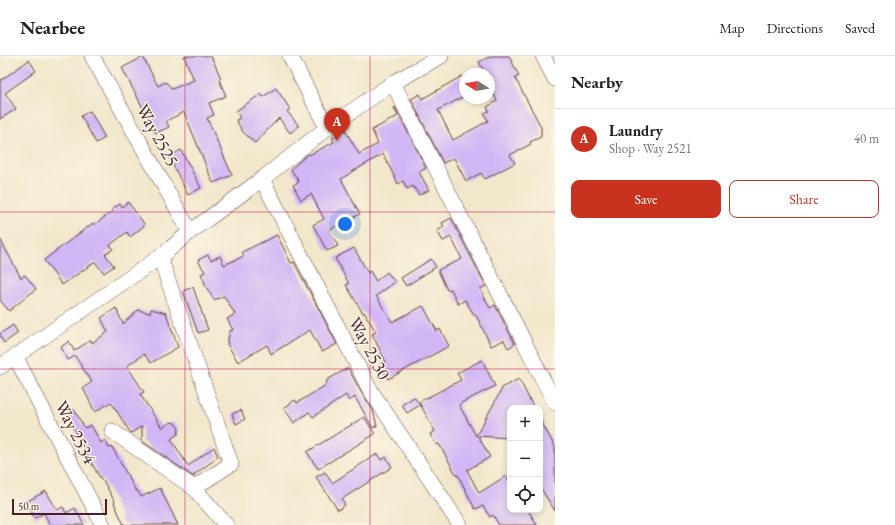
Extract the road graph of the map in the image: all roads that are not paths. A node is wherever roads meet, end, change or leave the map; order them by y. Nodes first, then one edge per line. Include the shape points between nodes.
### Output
1 (92, 56) edge
2 (290, 56) edge
3 (441, 56) edge
4 (544, 56) edge
5 (555, 80) edge
6 (393, 83) junction
7 (326, 128) junction
8 (262, 179) junction
9 (190, 232) junction
10 (160, 258) junction
11 (15, 356) junction
12 (0, 366) edge
13 (555, 403) edge
14 (112, 431) dead end
15 (194, 488) junction
16 (103, 525) edge
17 (226, 525) edge
18 (460, 525) edge

1 - 9 street, Way 2525
2 - 7 street
3 - 6 street
4 - 5 street
6 - 7 street
6 - 13 street
7 - 8 street
8 - 9 street
8 - 18 street, Way 2530 via 369,388
9 - 10 street
10 - 11 street
10 - 15 street via 231,464
11 - 12 street
11 - 16 street, Way 2534
14 - 15 street
15 - 17 street

